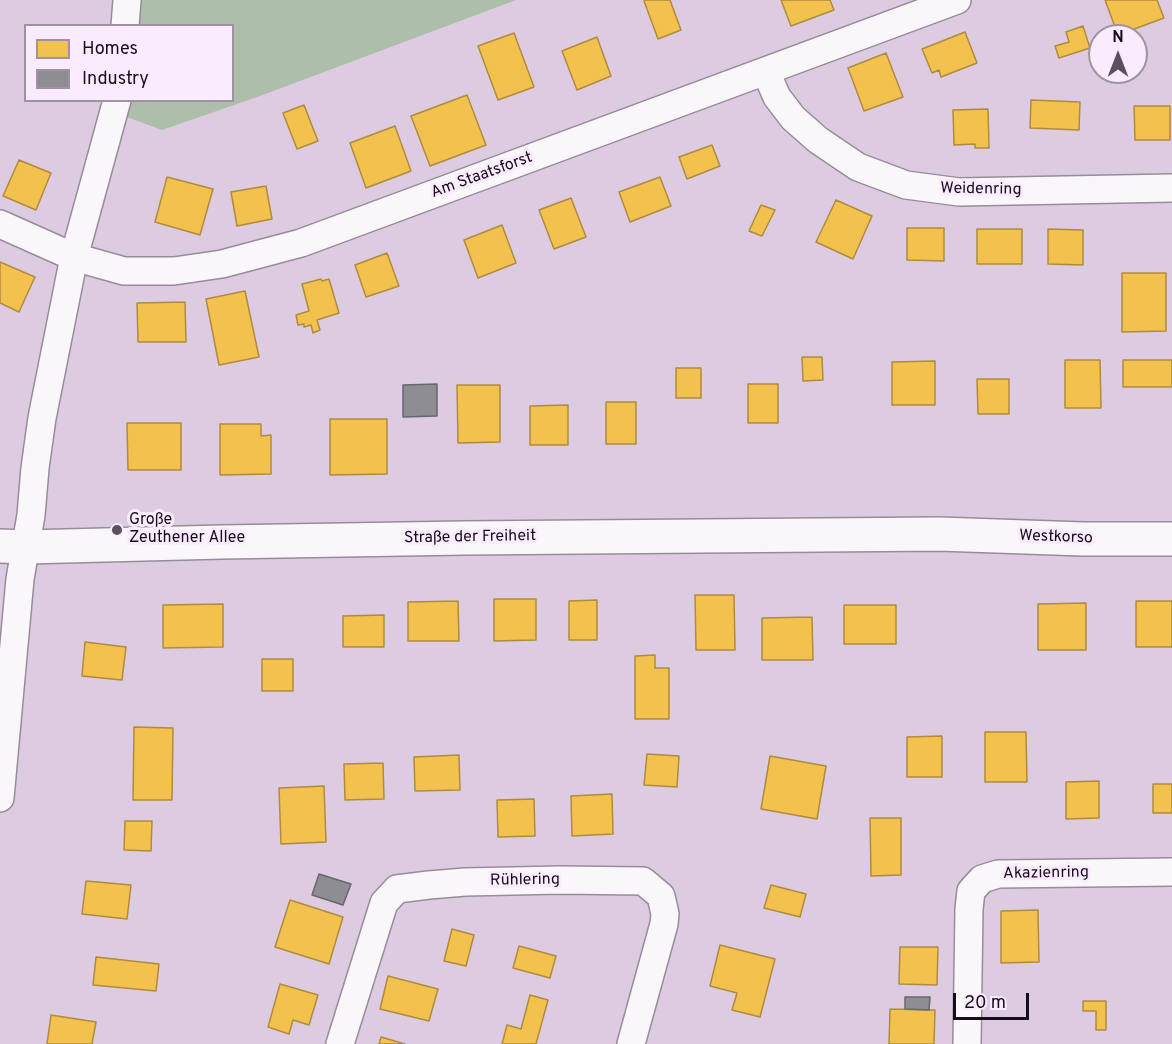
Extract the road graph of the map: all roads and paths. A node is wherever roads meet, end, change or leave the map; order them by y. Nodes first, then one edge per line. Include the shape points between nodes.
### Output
1 (127, 0) edge
2 (957, 0) edge
3 (125, 24) edge
4 (766, 72) junction
5 (116, 102) edge
6 (1172, 188) edge
7 (0, 224) edge
8 (74, 257) junction
9 (939, 534) joint
10 (1172, 539) edge
11 (13, 546) edge
12 (0, 798) edge
13 (1172, 872) edge
14 (340, 1044) edge
15 (632, 1044) edge
16 (967, 1044) edge

1 - 3 street
2 - 4 street, Am Staatsforst
4 - 6 street, Weidenring via 777,97 793,118 818,140 858,167 906,185 959,192
4 - 8 street, Am Staatsforst via 301,243 222,264 174,271 124,271
5 - 8 street
7 - 8 street, Am Staatsforst
8 - 11 street
9 - 10 street, Westkorso
9 - 11 street, Straße der Freiheit
11 - 12 street via 20,579
13 - 16 street, Akazienring via 998,874 982,879 971,891 969,909
14 - 15 street, Rühlering via 384,903 397,889 465,882 560,880 643,881 661,896 664,924

